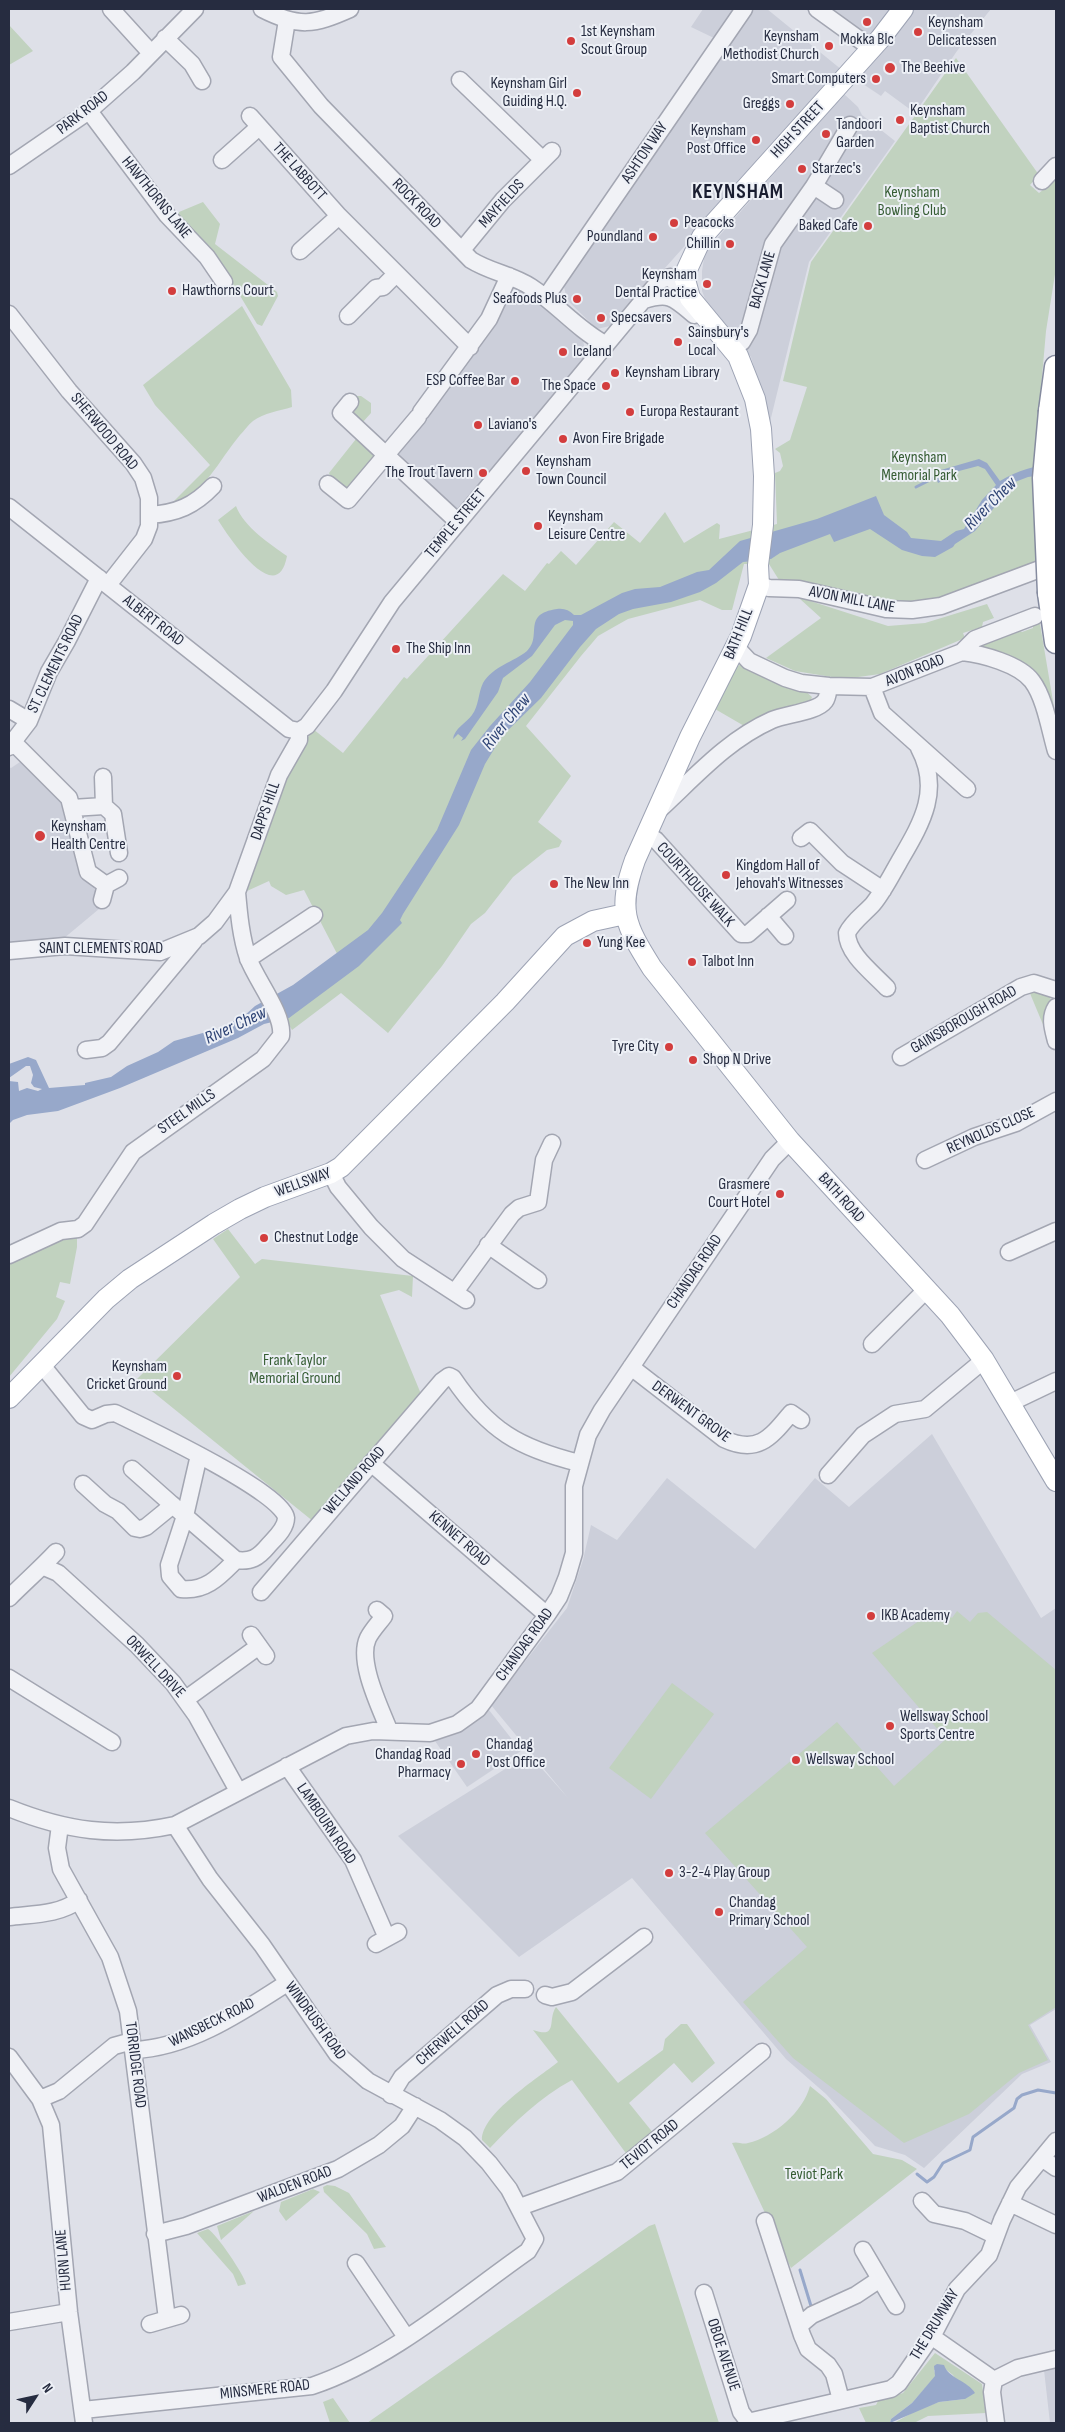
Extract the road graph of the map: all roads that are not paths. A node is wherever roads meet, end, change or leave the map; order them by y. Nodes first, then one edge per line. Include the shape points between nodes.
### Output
1 (111, 9) edge
2 (194, 9) edge
3 (262, 9) edge
4 (350, 9) edge
5 (744, 9) edge
6 (818, 9) edge
7 (903, 9) edge
8 (287, 20) junction
9 (165, 38) junction
10 (870, 48) junction
11 (151, 53) junction
12 (460, 80) dead end
13 (202, 81) dead end
14 (89, 111) junction
15 (850, 126) dead end
16 (222, 160) dead end
17 (9, 166) edge
18 (1056, 166) edge
19 (1042, 181) dead end
20 (814, 186) junction
21 (835, 200) dead end
22 (339, 216) junction
23 (462, 250) junction
24 (300, 251) dead end
25 (694, 253) junction
26 (396, 274) junction
27 (509, 276) junction
28 (675, 280) junction
29 (224, 282) dead end
30 (665, 295) junction
31 (546, 297) junction
32 (690, 298) junction
33 (644, 300) junction
34 (9, 314) edge
35 (348, 316) dead end
36 (605, 344) junction
37 (729, 345) junction
38 (470, 347) junction
39 (1056, 367) edge
40 (350, 402) dead end
41 (386, 456) junction
42 (328, 484) dead end
43 (213, 486) dead end
44 (9, 507) edge
45 (150, 515) junction
46 (458, 522) junction
47 (1056, 563) edge
48 (103, 582) junction
49 (759, 585) junction
50 (1035, 616) dead end
51 (1056, 642) edge
52 (735, 646) junction
53 (962, 652) junction
54 (829, 686) junction
55 (872, 687) junction
56 (9, 710) edge
57 (29, 721) junction
58 (299, 731) junction
59 (11, 744) edge
60 (919, 748) junction
61 (1056, 751) edge
62 (103, 777) dead end
63 (967, 789) dead end
64 (104, 806) junction
65 (72, 808) junction
66 (654, 815) junction
67 (646, 834) junction
68 (801, 838) dead end
69 (120, 853) dead end
70 (109, 888) dead end
71 (883, 890) junction
72 (237, 892) junction
73 (787, 900) dead end
74 (624, 914) junction
75 (314, 915) dead end
76 (768, 916) junction
77 (215, 922) junction
78 (241, 930) junction
79 (199, 936) junction
80 (785, 936) dead end
81 (9, 951) edge
82 (248, 959) junction
83 (887, 988) dead end
84 (1056, 990) edge
85 (1056, 1007) edge
86 (1056, 1041) edge
87 (86, 1050) dead end
88 (901, 1057) dead end
89 (1056, 1100) edge
90 (790, 1142) junction
91 (552, 1143) dead end
92 (925, 1160) dead end
93 (331, 1173) junction
94 (1056, 1231) edge
95 (488, 1245) junction
96 (1010, 1252) dead end
97 (9, 1255) edge
98 (538, 1280) dead end
99 (926, 1290) junction
100 (872, 1344) dead end
101 (984, 1360) junction
102 (41, 1364) junction
103 (631, 1367) junction
104 (1056, 1382) edge
105 (9, 1398) edge
106 (1010, 1403) junction
107 (792, 1414) dead end
108 (199, 1455) junction
109 (371, 1462) junction
110 (579, 1463) junction
111 (132, 1469) dead end
112 (828, 1475) dead end
113 (1056, 1481) edge
114 (83, 1484) dead end
115 (179, 1510) junction
116 (56, 1552) dead end
117 (236, 1560) junction
118 (44, 1567) junction
119 (261, 1592) dead end
120 (9, 1598) edge
121 (384, 1616) dead end
122 (547, 1616) junction
123 (259, 1646) dead end
124 (9, 1678) edge
125 (186, 1699) junction
126 (389, 1730) junction
127 (112, 1742) dead end
128 (287, 1766) junction
129 (238, 1791) junction
130 (9, 1808) edge
131 (60, 1825) junction
132 (175, 1825) junction
133 (78, 1900) junction
134 (9, 1917) edge
135 (644, 1937) dead end
136 (387, 1938) dead end
137 (287, 1983) junction
138 (525, 1989) dead end
139 (545, 1995) dead end
140 (133, 2045) junction
141 (762, 2052) dead end
142 (9, 2057) edge
143 (391, 2095) junction
144 (40, 2099) junction
145 (415, 2106) junction
146 (1056, 2141) edge
147 (1050, 2163) edge
148 (922, 2201) dead end
149 (1010, 2203) junction
150 (520, 2208) junction
151 (765, 2221) dead end
152 (1056, 2225) edge
153 (155, 2234) junction
154 (996, 2236) junction
155 (863, 2250) dead end
156 (528, 2251) joint
157 (356, 2264) dead end
158 (880, 2279) junction
159 (704, 2293) dead end
160 (896, 2306) dead end
161 (69, 2312) junction
162 (9, 2322) edge
163 (150, 2324) dead end
164 (800, 2326) junction
165 (931, 2336) junction
166 (406, 2337) junction
167 (1056, 2359) edge
168 (994, 2380) junction
169 (842, 2400) junction
170 (744, 2416) joint
171 (84, 2417) edge
172 (996, 2423) edge

1 - 11 street
2 - 9 street, PARK ROAD
3 - 8 street
4 - 8 street via 311,23
5 - 31 street, ASHTON WAY
6 - 10 street
7 - 10 main road, HIGH STREET
8 - 23 street, ROCK ROAD via 281,52 290,69 350,137
9 - 11 street, PARK ROAD
9 - 13 street via 192,64
10 - 25 main road, HIGH STREET via 702,237
11 - 14 street, PARK ROAD
12 - 23 street, MAYFIELDS via 547,156 497,207
14 - 17 street, PARK ROAD
14 - 29 street, HAWTHORNS LANE via 167,215 207,257
15 - 20 street, BACK LANE
16 - 22 street, THE LABBOTT via 255,122
18 - 19 street
20 - 21 street
20 - 37 street, BACK LANE via 773,244 749,330 742,342
22 - 24 street, THE LABBOTT
22 - 26 street, THE LABBOTT
23 - 27 street, ROCK ROAD via 483,267
25 - 28 street, HIGH STREET via 683,264
25 - 32 main road, HIGH STREET via 684,276
26 - 35 street via 383,287 376,288
26 - 38 street, THE LABBOTT
27 - 31 street, ROCK ROAD
27 - 38 street via 494,310
28 - 30 street, HIGH STREET
28 - 32 street
28 - 33 street, TEMPLE STREET via 666,276
30 - 33 street
30 - 37 street via 678,301
31 - 36 street, ROCK ROAD via 593,338
32 - 37 main road, HIGH STREET
33 - 36 street, TEMPLE STREET
34 - 45 street, SHERWOOD ROAD via 69,391 133,463 146,488
36 - 46 street, TEMPLE STREET
37 - 49 main road, BATH HILL via 748,380 761,429 764,476
38 - 41 street
39 - 51 highway, bridge via 1044,478 1049,593
40 - 41 street via 341,413
41 - 42 street via 348,500
41 - 46 street
43 - 45 street via 202,498 180,510
44 - 48 street, ALBERT ROAD
45 - 48 street, SHERWOOD ROAD via 144,539
46 - 58 street, TEMPLE STREET via 392,602 334,691 307,726
47 - 49 street, AVON MILL LANE via 940,606 912,610 886,609 798,589
48 - 57 street, ST. CLEMENTS ROAD via 49,672
48 - 58 street, ALBERT ROAD via 289,729
49 - 52 main road, BATH HILL
50 - 53 street, AVON ROAD via 975,639
52 - 54 street, AVON ROAD via 749,661 765,670 801,683
52 - 66 main road, BATH HILL
53 - 55 street, AVON ROAD
53 - 61 street via 996,660 1032,681
54 - 55 street, AVON ROAD
54 - 66 street via 826,700 818,707 774,719 746,734 690,778
55 - 60 street via 882,713
56 - 57 street
57 - 59 street, ST. CLEMENTS ROAD
58 - 72 street, DAPPS HILL via 299,740 279,775
59 - 65 street via 64,792
60 - 63 street
60 - 71 street via 927,762 930,786 926,810
62 - 64 street
64 - 65 street
64 - 69 street via 113,814
65 - 70 street via 88,872
66 - 67 main road, BATH HILL
67 - 74 main road, BATH HILL via 628,880
67 - 76 street, COURTHOUSE WALK via 656,840 741,934 748,934
68 - 71 street via 810,830 842,863
71 - 83 street via 850,927 847,938 854,953
72 - 77 street, DAPPS HILL
72 - 78 street, DAPPS HILL
73 - 76 street, COURTHOUSE WALK
74 - 90 main road, BATH ROAD via 634,940 652,968
74 - 93 main road, WELLSWAY via 593,921 565,936 406,1104 347,1162
75 - 82 street
76 - 80 street
77 - 78 street via 226,920
77 - 79 street, SAINT CLEMENTS ROAD
78 - 82 street, STEEL MILLS
79 - 81 street, SAINT CLEMENTS ROAD via 160,952 65,946
79 - 87 street via 109,1043 102,1048
82 - 97 street, STEEL MILLS via 280,1022 281,1036 263,1059 133,1152 85,1224 78,1229 61,1231
84 - 88 street, GAINSBOROUGH ROAD via 1034,983 1021,987
85 - 86 street via 1052,1027
89 - 92 street, REYNOLDS CLOSE via 1016,1123 974,1137
90 - 99 main road, BATH ROAD
90 - 103 street, CHANDAG ROAD via 772,1159
91 - 95 street via 544,1160 545,1205 519,1208
93 - 95 street via 338,1187 371,1227 403,1259 461,1296
93 - 102 main road, WELLSWAY via 265,1197 197,1235 130,1279
94 - 96 street
95 - 98 street
99 - 100 street
99 - 101 main road, BATH ROAD via 950,1315
101 - 106 main road, BATH ROAD
101 - 112 street via 925,1409 895,1414 863,1435
102 - 105 main road, WELLSWAY
102 - 108 street via 83,1416 92,1420 116,1413
103 - 107 street, DERWENT GROVE via 724,1439 737,1444 755,1445 764,1441
103 - 110 street, CHANDAG ROAD via 593,1426
104 - 106 street
106 - 113 main road, BATH ROAD
108 - 115 street
108 - 117 street via 249,1484 280,1506 286,1516 281,1530 257,1558
109 - 110 street, WELLAND ROAD via 449,1376 498,1430 542,1454
109 - 119 street, WELLAND ROAD
109 - 122 street, KENNET ROAD
110 - 122 street, CHANDAG ROAD via 574,1486 574,1554 559,1597
111 - 115 street
114 - 115 street via 134,1528 146,1527
115 - 117 street
115 - 117 street via 169,1565 170,1576 181,1588 204,1587 220,1577
116 - 118 street
118 - 120 street
118 - 125 street, ORWELL DRIVE via 58,1573 137,1645
121 - 126 street via 368,1639 365,1652 366,1668
122 - 126 street, CHANDAG ROAD via 484,1701 468,1717 430,1733
123 - 125 street
124 - 127 street
125 - 129 street, ORWELL DRIVE
126 - 128 street, CHANDAG ROAD via 346,1736
128 - 129 street, CHANDAG ROAD
128 - 136 street, LAMBOURN ROAD via 353,1860
129 - 132 street, CHANDAG ROAD
130 - 131 street, CHANDAG ROAD
131 - 132 street, CHANDAG ROAD via 117,1833
131 - 133 street, TORRIDGE ROAD via 58,1858
132 - 137 street, WINDRUSH ROAD via 210,1879 262,1945
133 - 134 street via 56,1912
133 - 140 street, TORRIDGE ROAD via 116,1970 128,2011
135 - 139 street via 572,1992 562,1996
137 - 140 street, WANSBECK ROAD via 208,2028 162,2046
137 - 143 street, WINDRUSH ROAD via 337,2054 360,2076
138 - 143 street, CHERWELL ROAD via 497,1995 402,2077
140 - 144 street via 114,2046 66,2086
140 - 153 street, TORRIDGE ROAD
141 - 150 street, TEVIOT ROAD via 617,2172
142 - 144 street, HURN LANE
143 - 145 street, WINDRUSH ROAD
144 - 161 street, HURN LANE via 51,2125
145 - 150 street, WINDRUSH ROAD via 464,2138 489,2163
145 - 153 street, WALDEN ROAD via 402,2126 379,2145 338,2169 186,2226
146 - 147 street, THE DRUMWAY
147 - 149 street, THE DRUMWAY via 1018,2187
148 - 154 street via 934,2214 965,2221
149 - 152 street
149 - 154 street, THE DRUMWAY
150 - 156 street, WINDRUSH ROAD via 535,2239
151 - 164 street
153 - 163 street, TORRIDGE ROAD via 174,2317
154 - 165 street, THE DRUMWAY via 989,2255 953,2294
155 - 158 street
156 - 166 street, MINSMERE ROAD
157 - 166 street
158 - 160 street
158 - 164 street via 856,2295 812,2315
159 - 170 street, OBOE AVENUE
161 - 162 street
161 - 171 street, HURN LANE
164 - 169 street via 808,2349 834,2374
165 - 168 street
165 - 169 street, THE DRUMWAY via 896,2386
166 - 171 street, MINSMERE ROAD via 363,2366 312,2386
167 - 168 street via 1010,2370
168 - 172 street via 992,2392
169 - 170 street, THE DRUMWAY via 752,2421

